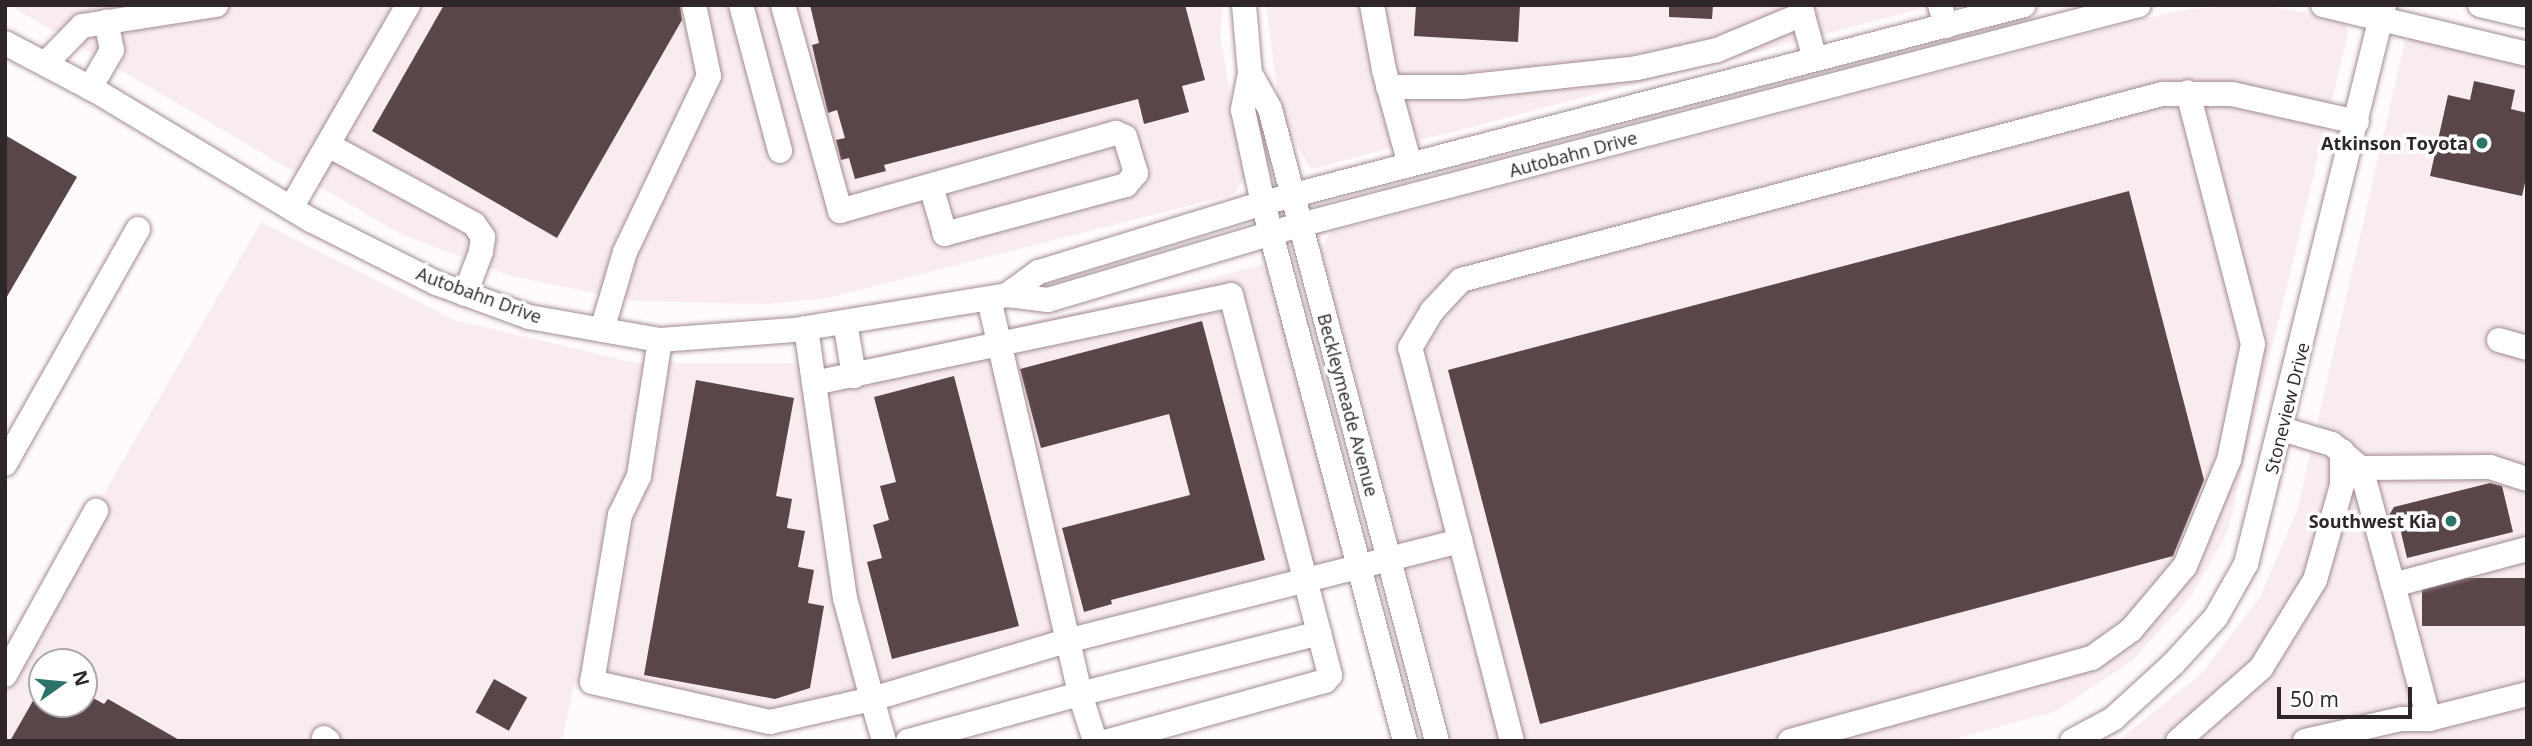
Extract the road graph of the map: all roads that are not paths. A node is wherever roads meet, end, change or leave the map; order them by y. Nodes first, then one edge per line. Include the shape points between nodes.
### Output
1 (216, 5) edge
2 (408, 5) edge
3 (694, 5) edge
4 (783, 5) edge
5 (1244, 5) edge
6 (1372, 5) edge
7 (2024, 5) edge
8 (2139, 5) edge
9 (2323, 5) edge
10 (2480, 5) edge
11 (747, 7) edge
12 (1801, 9) edge
13 (2382, 12) edge
14 (1943, 15) edge
15 (2527, 16) edge
16 (106, 22) junction
17 (5, 43) edge
18 (2527, 54) edge
19 (1815, 60) junction
20 (45, 64) junction
21 (1250, 73) junction
22 (1388, 87) junction
23 (90, 88) junction
24 (2189, 92) junction
25 (2357, 122) junction
26 (328, 145) junction
27 (779, 151) dead end
28 (1410, 165) junction
29 (931, 186) junction
30 (1291, 196) junction
31 (1263, 202) junction
32 (291, 208) junction
33 (1300, 225) junction
34 (138, 229) dead end
35 (1271, 234) junction
36 (465, 294) junction
37 (998, 297) junction
38 (845, 322) junction
39 (806, 328) junction
40 (602, 330) junction
41 (660, 340) junction
42 (2499, 340) dead end
43 (997, 346) junction
44 (2527, 348) edge
45 (854, 376) junction
46 (814, 383) junction
47 (2282, 429) junction
48 (2342, 451) junction
49 (5, 464) edge
50 (2361, 468) junction
51 (2527, 479) edge
52 (96, 511) dead end
53 (1460, 541) junction
54 (2527, 549) edge
55 (1389, 561) junction
56 (1359, 569) junction
57 (1306, 582) junction
58 (2393, 585) junction
59 (1319, 633) junction
60 (1067, 641) junction
61 (5, 675) edge
62 (1080, 694) junction
63 (2527, 694) edge
64 (872, 699) junction
65 (2429, 719) junction
66 (884, 741) edge
67 (908, 741) edge
68 (1095, 741) edge
69 (1109, 741) edge
70 (1405, 741) edge
71 (1437, 741) edge
72 (1512, 741) edge
73 (1790, 741) edge
74 (2072, 741) edge
75 (2178, 741) edge
76 (2305, 741) edge

1 - 16 street
2 - 26 street
3 - 40 street via 709,76 625,251
4 - 29 street via 840,211
5 - 21 street, Beckleymeade Avenue
6 - 22 street
7 - 14 street, Autobahn Drive
8 - 33 street, Autobahn Drive
9 - 13 street
10 - 15 street
11 - 27 street
12 - 19 street
12 - 22 street via 1717,50 1637,68 1463,87
13 - 18 street
13 - 25 street, Stoneview Drive
14 - 19 street, Autobahn Drive
16 - 20 street via 82,26
16 - 23 street via 112,50
17 - 20 street, Autobahn Drive
19 - 28 street, Autobahn Drive
20 - 23 street, Autobahn Drive
21 - 30 street, Beckleymeade Avenue via 1269,109
21 - 31 street, Beckleymeade Avenue via 1244,110
22 - 28 street
23 - 32 street, Autobahn Drive
24 - 25 street via 2232,94
24 - 53 street via 2136,101 1461,280 1432,311 1410,348
24 - 73 street via 2253,344 2229,460 2185,566 2131,630 2092,658
25 - 47 street, Stoneview Drive
26 - 32 street
26 - 36 street via 474,224 483,237
28 - 30 street, Autobahn Drive
29 - 29 street via 1116,134 1125,137 1136,173 1126,185 945,234
30 - 31 street, Autobahn Drive
30 - 33 street, Beckleymeade Avenue
31 - 35 street, Beckleymeade Avenue
31 - 37 street, Autobahn Drive via 1039,272
32 - 36 street, Autobahn Drive
33 - 35 street, Autobahn Drive
33 - 55 street, Beckleymeade Avenue
34 - 49 street
35 - 37 street, Autobahn Drive via 1048,300
35 - 56 street, Beckleymeade Avenue
36 - 40 street, Autobahn Drive via 529,317
37 - 38 street, Autobahn Drive
37 - 43 street
38 - 39 street, Autobahn Drive
38 - 45 street
39 - 41 street, Autobahn Drive
39 - 46 street
40 - 41 street, Autobahn Drive
41 - 64 street via 639,476 620,515 592,682 770,722
42 - 44 street
43 - 45 street
43 - 57 street via 1231,295
43 - 60 street
45 - 46 street
46 - 64 street via 845,598
47 - 48 street
47 - 74 street, Stoneview Drive via 2246,564 2216,617 2147,691 2113,719
48 - 50 street
48 - 75 street via 2342,485 2315,580 2262,668
50 - 51 street via 2490,467
50 - 58 street
52 - 61 street
53 - 55 street
53 - 72 street
54 - 58 street
55 - 56 street
55 - 71 street, Beckleymeade Avenue
56 - 57 street
56 - 70 street, Beckleymeade Avenue
57 - 59 street
57 - 60 street
58 - 65 street
59 - 62 street
59 - 69 street via 1330,675 1325,681
60 - 62 street
60 - 64 street
62 - 67 street
62 - 68 street
63 - 65 street
64 - 66 street
65 - 76 street via 2401,719

